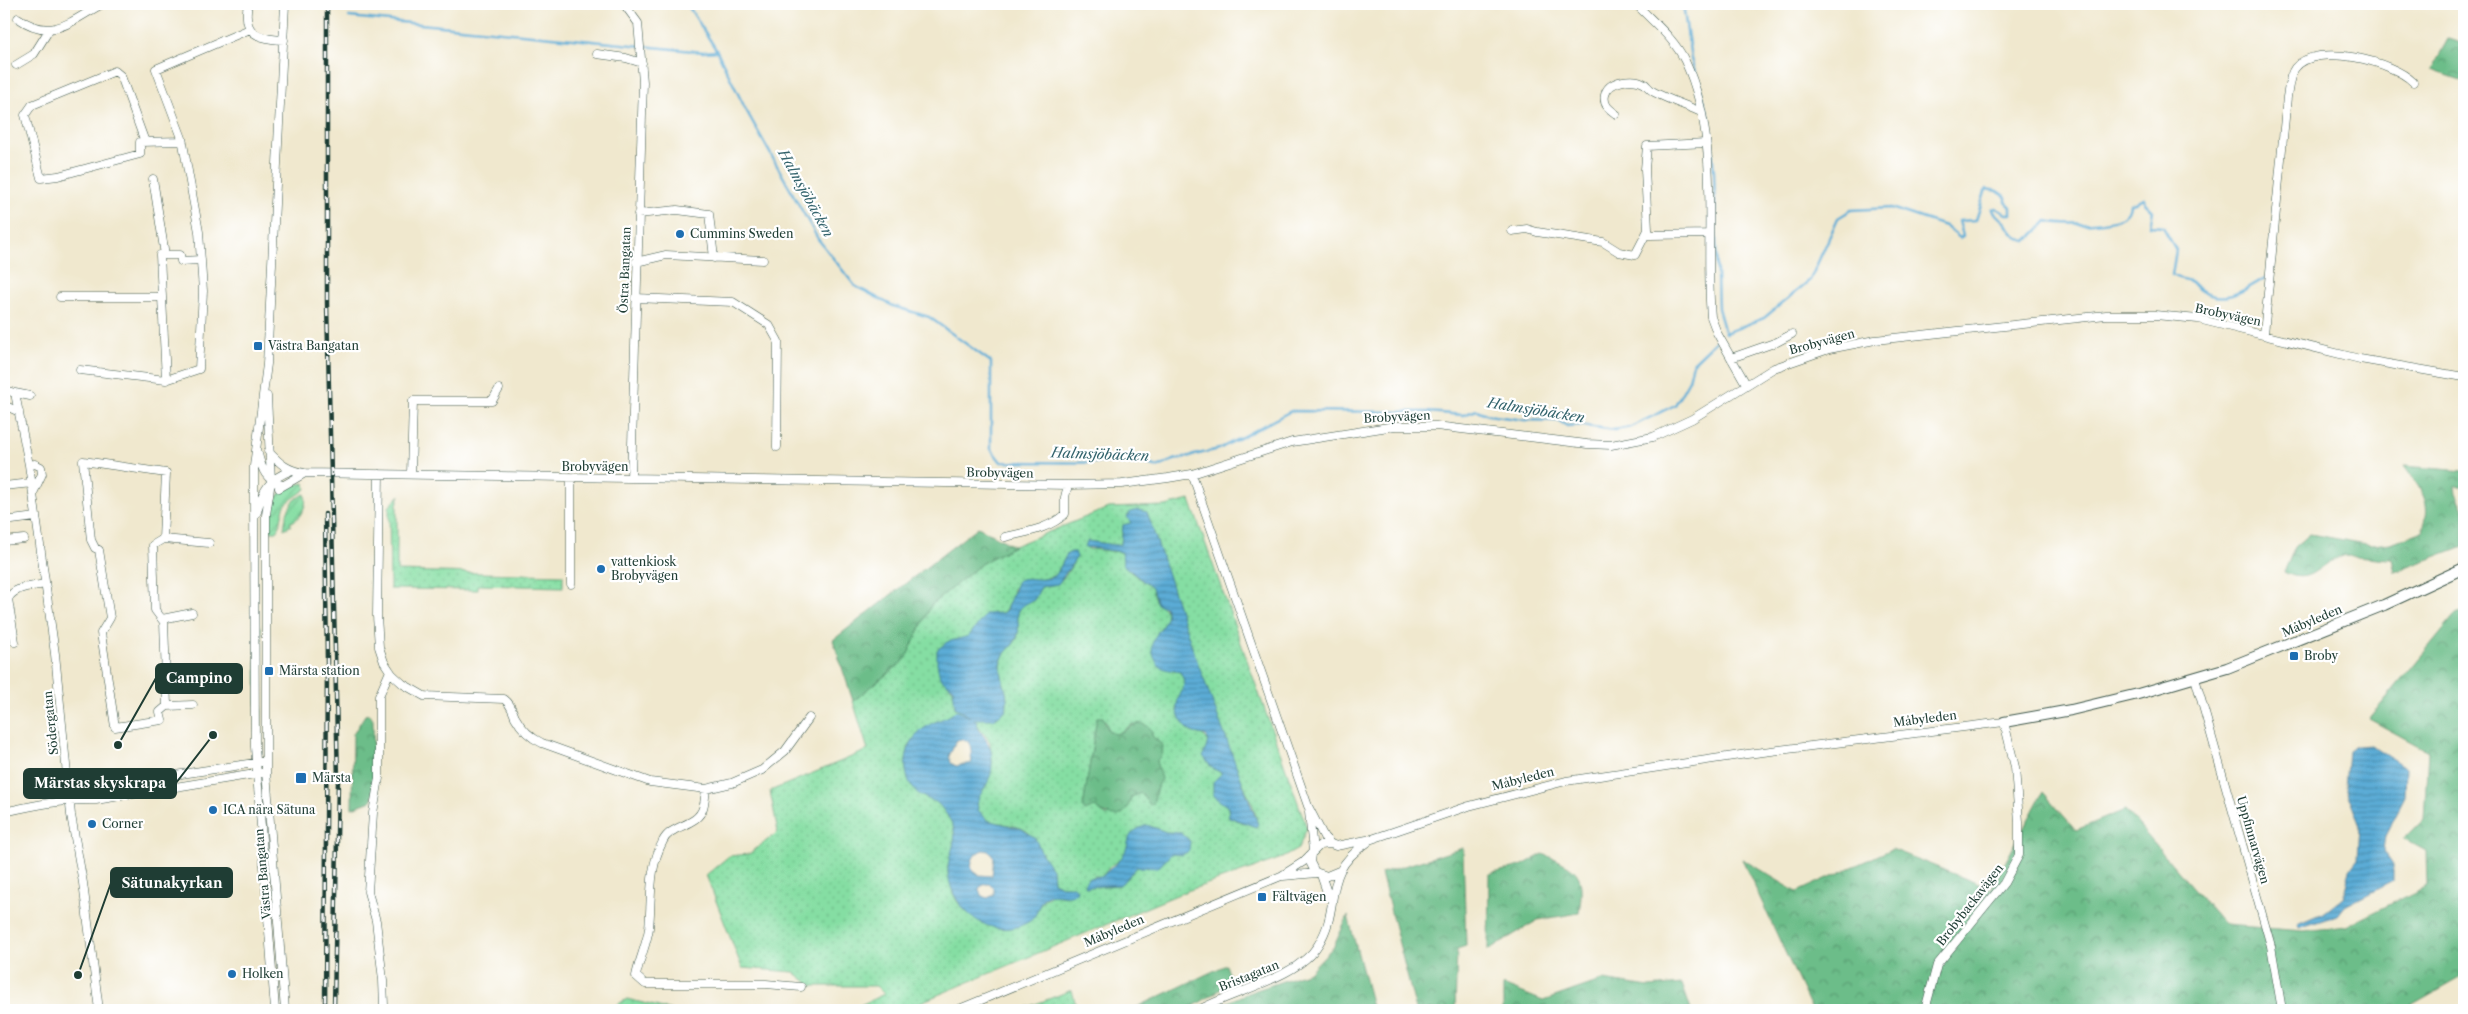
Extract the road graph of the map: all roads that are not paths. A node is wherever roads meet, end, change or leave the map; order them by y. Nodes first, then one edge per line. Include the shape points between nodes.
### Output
1 (102, 4) edge
2 (248, 4) edge
3 (285, 4) edge
4 (624, 4) edge
5 (1636, 4) edge
6 (18, 18) dead end
7 (250, 29) junction
8 (49, 30) junction
9 (284, 40) junction
10 (597, 54) dead end
11 (642, 63) junction
12 (16, 65) dead end
13 (2413, 82) dead end
14 (1701, 112) junction
15 (1616, 114) dead end
16 (182, 141) junction
17 (145, 142) junction
18 (1706, 143) junction
19 (153, 179) dead end
20 (638, 214) junction
21 (1648, 230) junction
22 (1512, 231) dead end
23 (1708, 234) junction
24 (165, 255) junction
25 (714, 258) junction
26 (201, 260) junction
27 (763, 260) dead end
28 (636, 262) junction
29 (60, 297) dead end
30 (162, 297) junction
31 (635, 298) junction
32 (1792, 334) dead end
33 (2264, 334) junction
34 (1731, 358) junction
35 (266, 364) junction
36 (80, 370) dead end
37 (2464, 377) edge
38 (166, 380) junction
39 (1746, 384) junction
40 (499, 389) dead end
41 (4, 392) edge
42 (16, 393) junction
43 (30, 396) dead end
44 (4, 405) edge
45 (19, 412) junction
46 (777, 447) dead end
47 (257, 449) junction
48 (268, 450) junction
49 (29, 465) junction
50 (290, 471) junction
51 (305, 473) junction
52 (379, 474) junction
53 (410, 474) junction
54 (1192, 474) junction
55 (571, 478) junction
56 (631, 478) junction
57 (271, 482) junction
58 (32, 483) junction
59 (282, 485) junction
60 (4, 486) edge
61 (1068, 486) junction
62 (33, 493) junction
63 (269, 496) junction
64 (36, 517) junction
65 (4, 521) edge
66 (255, 521) junction
67 (1005, 537) dead end
68 (24, 539) dead end
69 (164, 539) junction
70 (4, 541) edge
71 (209, 543) dead end
72 (2464, 568) edge
73 (45, 584) junction
74 (571, 584) dead end
75 (192, 614) dead end
76 (162, 618) junction
77 (15, 642) dead end
78 (390, 671) junction
79 (2195, 678) junction
80 (193, 705) dead end
81 (167, 706) junction
82 (809, 718) dead end
83 (2004, 722) junction
84 (266, 762) junction
85 (256, 763) junction
86 (266, 772) junction
87 (256, 774) junction
88 (706, 789) junction
89 (70, 799) junction
90 (1308, 806) junction
91 (4, 812) edge
92 (1372, 839) junction
93 (1333, 845) junction
94 (1312, 852) junction
95 (1341, 867) junction
96 (1319, 874) junction
97 (1281, 876) junction
98 (1330, 908) junction
99 (801, 987) dead end
100 (99, 1010) edge
101 (276, 1010) edge
102 (285, 1010) edge
103 (382, 1010) edge
104 (957, 1010) edge
105 (1199, 1010) edge
106 (1925, 1010) edge
107 (2282, 1010) edge

1 - 8 street via 55,30
2 - 7 street via 246,15
3 - 9 street, Västra Bangatan
4 - 11 street, Östra Bangatan via 638,24
5 - 14 street via 1676,46 1685,61
6 - 8 street via 32,28
7 - 9 street via 258,37
7 - 16 street via 156,69
8 - 12 street via 34,54
9 - 35 street, Västra Bangatan
10 - 11 street
11 - 20 street, Östra Bangatan
13 - 33 street via 2391,68 2350,56 2310,58 2296,66 2287,97
14 - 15 street via 1652,91 1644,84 1625,81 1612,85 1605,93 1606,106
14 - 18 street
16 - 17 street
16 - 26 street
17 - 17 street via 140,142 140,154 41,178 25,115 32,105 115,71 120,76
18 - 21 street via 1647,146
18 - 23 street
19 - 24 street
20 - 25 street via 677,210 710,214
20 - 28 street, Östra Bangatan
21 - 22 street via 1635,256 1619,252 1603,242 1528,229
21 - 23 street via 1650,234
23 - 34 street via 1712,317
24 - 26 street via 180,254 181,261
24 - 30 street via 160,255
25 - 27 street
25 - 28 street via 666,255
26 - 38 street via 203,291 199,369
28 - 31 street, Östra Bangatan
29 - 30 street
30 - 38 street
31 - 46 street via 733,302 769,325 778,341
31 - 56 street, Östra Bangatan
32 - 34 street
33 - 37 street, Brobyvägen via 2360,359
33 - 39 street, Brobyvägen via 2176,317 2106,316 1875,340 1829,349 1774,368
34 - 39 street
35 - 47 street, Västra Bangatan
35 - 48 street, Västra Bangatan
36 - 38 street
39 - 54 street, Brobyvägen via 1692,419 1653,437 1633,442 1587,444 1436,426 1395,426 1292,442
40 - 53 street via 492,401 413,401
41 - 42 street
42 - 43 street
42 - 45 street, Södergatan
44 - 45 street
45 - 49 street, Södergatan
47 - 57 street, Västra Bangatan
47 - 66 street, Västra Bangatan via 254,466
48 - 50 street via 279,464
48 - 57 street, Västra Bangatan
49 - 58 street, Södergatan
49 - 62 street, Södergatan via 41,467 42,474
50 - 51 street, Brobyvägen
50 - 57 street
51 - 52 street, Brobyvägen
51 - 59 street, Brobyvägen
52 - 53 street, Brobyvägen
52 - 78 street via 377,616 379,647
53 - 55 street, Brobyvägen
54 - 61 street, Brobyvägen via 1136,483
54 - 90 street
55 - 56 street, Brobyvägen
55 - 74 street
56 - 61 street, Brobyvägen
57 - 59 street
57 - 63 street
57 - 66 street, Västra Bangatan via 264,491
58 - 60 street
58 - 62 street, Södergatan
59 - 63 street, Brobyvägen
61 - 67 street via 1065,514 1058,521
62 - 64 street, Södergatan
63 - 84 street, Västra Bangatan via 266,524
64 - 65 street
64 - 73 street, Södergatan
66 - 85 street, Västra Bangatan
68 - 70 street
69 - 71 street
69 - 76 street via 154,545 155,610
69 - 81 street via 166,473 83,461 91,540 99,550 110,618 101,633 115,727 162,720 160,712
72 - 79 main road, Måbyleden via 2384,606
73 - 77 street via 10,594 8,599
73 - 89 street, Södergatan
75 - 76 street
76 - 81 street
78 - 88 street via 403,684 424,696 504,699 521,726 534,739 573,755 650,782
78 - 103 street via 378,704 379,778 373,813 368,892 379,941
79 - 83 main road, Måbyleden via 2071,710
79 - 107 street, Uppfinnarvägen via 2271,946
80 - 81 street
82 - 88 street via 785,751 762,770 732,783
83 - 92 street, Måbyleden via 1601,774 1469,806
83 - 106 street, Brobybackavägen via 2015,767 2019,856 2004,883 1937,965
84 - 85 street
84 - 86 street, Västra Bangatan
85 - 87 street, Västra Bangatan
85 - 89 street via 95,787
86 - 87 street
86 - 102 street, Västra Bangatan
87 - 89 street via 96,800
87 - 101 street, Västra Bangatan
88 - 99 street via 703,809 696,819 668,835 656,858 651,878 649,928 636,976 645,984
89 - 91 street
89 - 100 street, Södergatan
90 - 93 street via 1324,837
90 - 94 street
92 - 93 street, Måbyleden
92 - 95 street, Måbyleden via 1351,853
93 - 94 street, Måbyleden via 1320,845
93 - 95 street via 1342,856
94 - 96 street via 1310,862
94 - 97 street, Måbyleden
95 - 96 street, Måbyleden via 1334,874
95 - 98 street, Bristagatan
96 - 97 street, Måbyleden
96 - 98 street, Bristagatan via 1329,893
97 - 104 street, Måbyleden
98 - 105 street, Bristagatan via 1328,926 1318,946 1297,967

